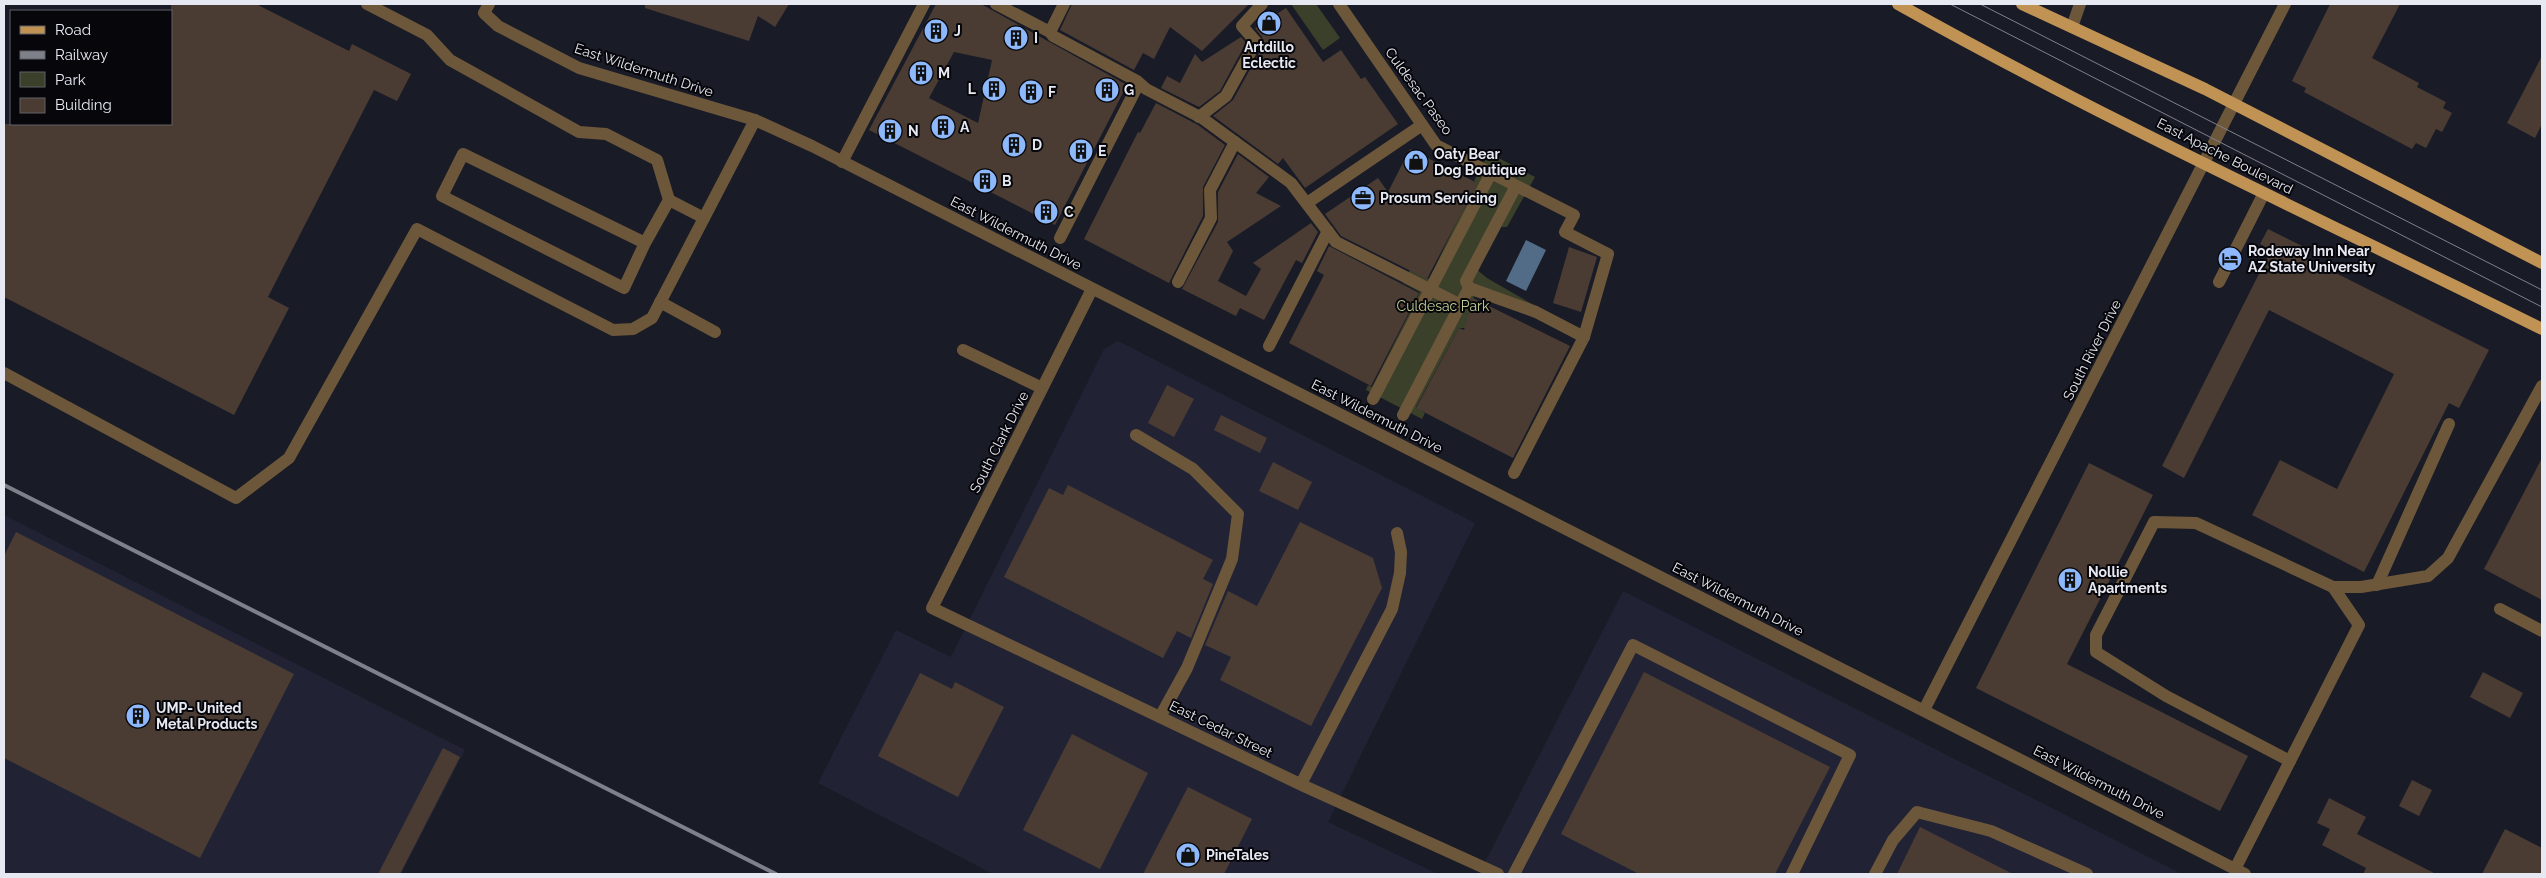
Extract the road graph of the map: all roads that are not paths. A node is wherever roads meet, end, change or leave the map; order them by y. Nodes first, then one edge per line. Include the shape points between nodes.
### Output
1 (367, 4) edge
2 (924, 4) edge
3 (996, 4) edge
4 (1064, 4) edge
5 (1262, 4) edge
6 (1339, 4) edge
7 (1898, 4) edge
8 (2022, 4) edge
9 (2080, 4) edge
10 (2285, 4) edge
11 (487, 8) edge
12 (2072, 27) junction
13 (1050, 32) junction
14 (1139, 83) junction
15 (2234, 104) junction
16 (1199, 117) junction
17 (755, 120) junction
18 (1422, 125) junction
19 (1235, 142) junction
20 (842, 162) junction
21 (2205, 164) junction
22 (1492, 173) junction
23 (1516, 186) junction
24 (2264, 193) junction
25 (669, 200) junction
26 (1307, 203) junction
27 (704, 218) junction
28 (1328, 231) junction
29 (1060, 238) dead end
30 (645, 242) junction
31 (2542, 263) edge
32 (1178, 282) dead end
33 (2219, 282) dead end
34 (1469, 288) junction
35 (1092, 289) junction
36 (1430, 290) junction
37 (660, 302) junction
38 (1460, 305) junction
39 (2542, 330) edge
40 (715, 332) dead end
41 (1584, 337) junction
42 (1269, 346) dead end
43 (963, 350) dead end
44 (4, 373) edge
45 (2542, 386) edge
46 (1042, 388) junction
47 (1373, 399) dead end
48 (1403, 415) dead end
49 (2450, 424) dead end
50 (1136, 435) dead end
51 (1514, 473) dead end
52 (1397, 533) dead end
53 (2377, 585) junction
54 (2333, 587) junction
55 (932, 608) joint
56 (2500, 609) dead end
57 (2542, 631) edge
58 (1924, 710) junction
59 (1160, 717) junction
60 (2290, 761) junction
61 (1301, 784) junction
62 (2240, 872) edge
63 (1498, 874) edge
64 (1514, 874) edge
65 (1792, 874) edge
66 (1875, 874) edge
67 (2088, 874) edge

1 - 25 street via 427,34 450,60 579,132 606,134 657,160
2 - 20 street
3 - 13 street
4 - 13 street
5 - 16 street via 1242,26 1256,42 1226,96
6 - 18 street, Culdesac Paseo
7 - 21 main road, East Apache Boulevard
8 - 12 main road
9 - 12 street
10 - 15 street, South River Drive
11 - 17 street, East Wildermuth Drive via 498,26 579,68
12 - 15 main road
13 - 14 street
14 - 16 street
14 - 29 street
15 - 21 street, South River Drive
15 - 31 main road
16 - 19 street
17 - 20 street, East Wildermuth Drive
17 - 27 street
18 - 22 street, Culdesac Paseo via 1436,145
18 - 26 street
19 - 26 street via 1291,183
19 - 32 street via 1210,190 1211,218
20 - 35 street, East Wildermuth Drive
21 - 24 main road, East Apache Boulevard
21 - 58 street, South River Drive
22 - 23 street, Culdesac Paseo
22 - 36 street
23 - 34 street via 1466,281
23 - 41 street, Culdesac Paseo via 1574,215 1565,232 1608,254
24 - 33 street
24 - 39 main road, East Apache Boulevard
25 - 27 street
25 - 30 street
26 - 28 street
27 - 37 street
28 - 36 street via 1336,242
28 - 42 street
30 - 30 street via 463,154 442,196 624,288
34 - 38 street
34 - 41 street via 1536,312
35 - 46 street, South Clark Drive
35 - 58 street, East Wildermuth Drive
36 - 38 street
36 - 47 street
37 - 40 street
37 - 44 street via 652,318 633,329 613,330 417,229 289,458 236,498
38 - 48 street
41 - 51 street
43 - 46 street
45 - 53 street via 2448,558 2428,576
46 - 55 street, South Clark Drive
49 - 53 street
50 - 59 street via 1193,470 1238,514 1232,559 1187,668
52 - 61 street via 1401,552 1400,573 1392,609
53 - 54 street
54 - 60 street via 2359,625
54 - 60 street via 2196,523 2154,522 2096,635 2096,652 2166,696
55 - 59 street, East Cedar Street
56 - 57 street
58 - 62 street, East Wildermuth Drive
59 - 61 street, East Cedar Street
60 - 62 street
61 - 63 street, East Cedar Street
64 - 65 street via 1633,645 1850,754
66 - 67 street via 1893,840 1917,812 1991,831

